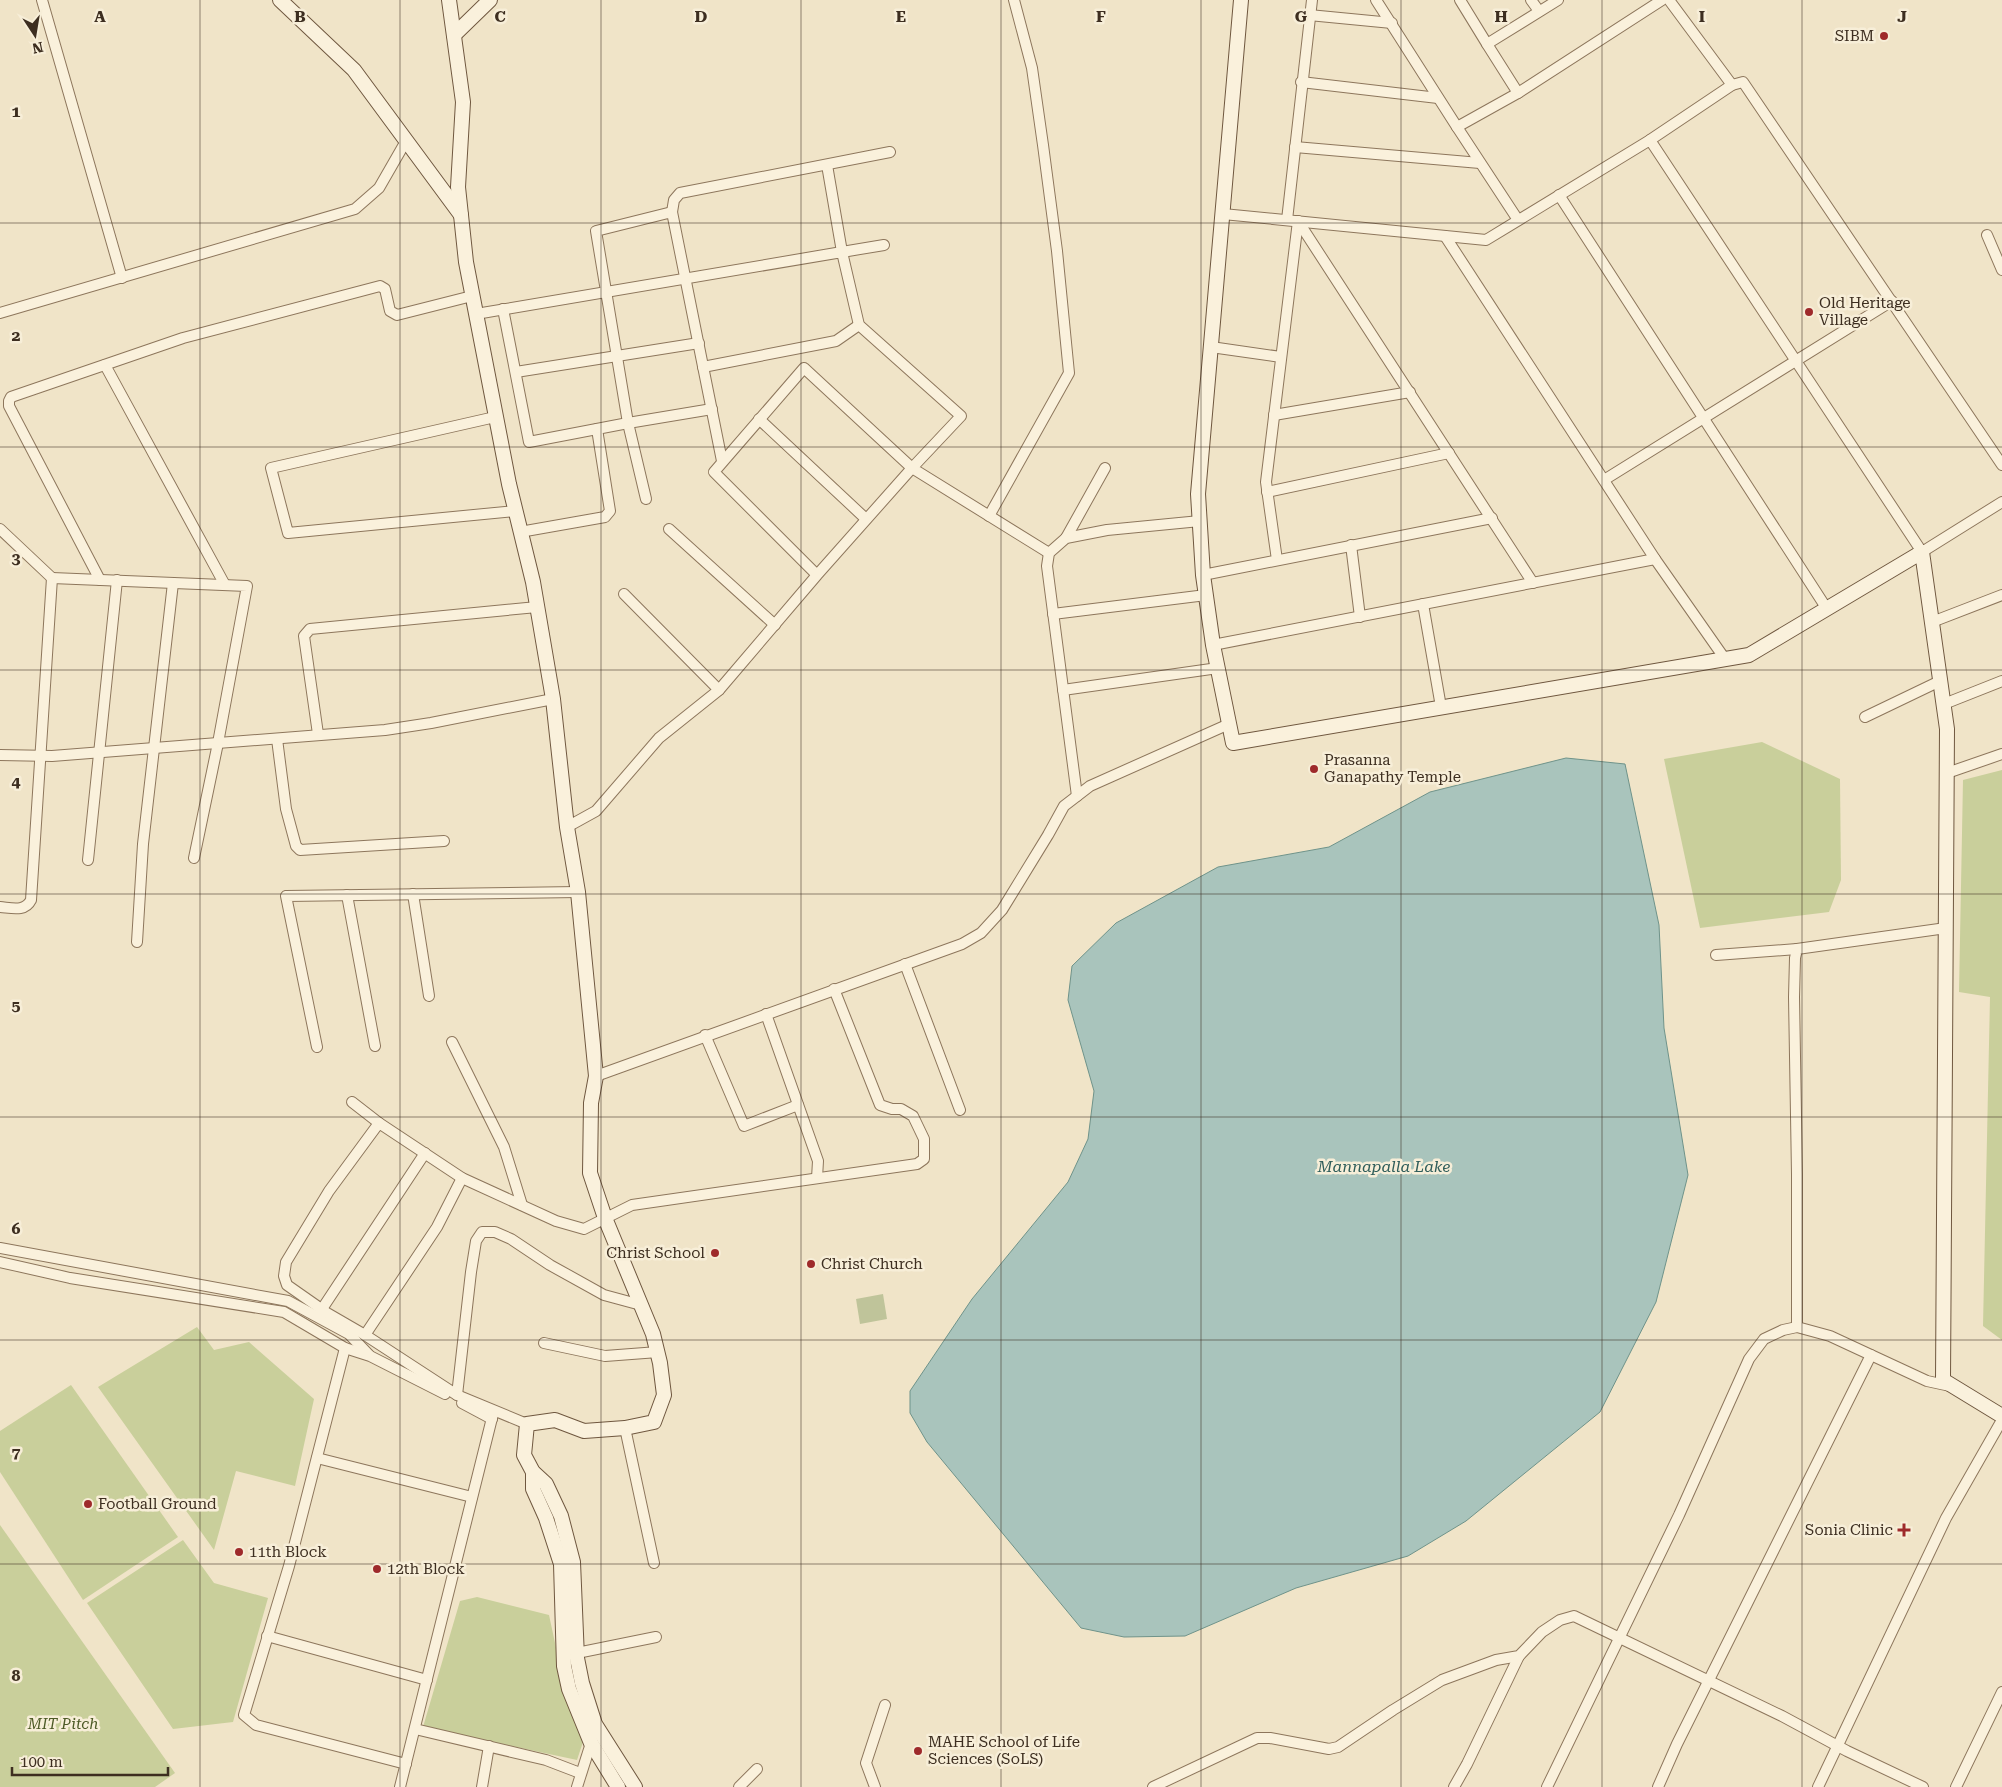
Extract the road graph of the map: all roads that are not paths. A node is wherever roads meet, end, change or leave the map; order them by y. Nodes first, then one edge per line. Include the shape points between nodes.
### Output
1 (42, 0) edge
2 (280, 0) edge
3 (449, 0) edge
4 (490, 0) edge
5 (1014, 0) edge
6 (1241, 0) edge
7 (1312, 0) edge
8 (1376, 0) edge
9 (1460, 0) edge
10 (1531, 0) edge
11 (1558, 0) edge
12 (1662, 0) edge
13 (1669, 0) edge
14 (1539, 12) junction
15 (1309, 14) junction
16 (1392, 23) junction
17 (454, 35) junction
18 (1487, 44) junction
19 (1301, 82) junction
20 (1732, 85) junction
21 (1518, 93) junction
22 (1438, 98) junction
23 (1458, 127) junction
24 (1650, 140) junction
25 (406, 141) junction
26 (1295, 147) junction
27 (890, 152) dead end
28 (1480, 163) junction
29 (827, 165) junction
30 (1559, 195) junction
31 (672, 212) junction
32 (1223, 214) junction
33 (462, 216) junction
34 (1286, 220) junction
35 (1518, 220) junction
36 (1298, 221) junction
37 (1987, 235) dead end
38 (1445, 236) junction
39 (884, 244) dead end
40 (842, 252) junction
41 (2002, 270) edge
42 (122, 278) junction
43 (686, 278) junction
44 (606, 292) junction
45 (472, 296) junction
46 (1892, 302) junction
47 (504, 310) junction
48 (0, 314) edge
49 (476, 314) junction
50 (859, 325) junction
51 (698, 343) junction
52 (1211, 347) junction
53 (616, 355) junction
54 (1281, 357) junction
55 (1796, 361) junction
56 (105, 365) junction
57 (703, 367) junction
58 (516, 372) junction
59 (1410, 392) junction
60 (712, 409) junction
61 (1274, 416) junction
62 (495, 417) junction
63 (1704, 418) junction
64 (760, 419) junction
65 (628, 423) junction
66 (597, 429) junction
67 (1449, 453) junction
68 (722, 461) junction
69 (2002, 465) edge
70 (912, 468) junction
71 (1106, 468) dead end
72 (1604, 480) junction
73 (1267, 492) junction
74 (646, 499) dead end
75 (2002, 502) edge
76 (516, 511) junction
77 (989, 516) junction
78 (1492, 518) junction
79 (866, 519) junction
80 (1200, 521) junction
81 (0, 529) edge
82 (669, 529) dead end
83 (520, 532) junction
84 (1066, 538) junction
85 (1351, 545) junction
86 (1922, 552) junction
87 (1049, 553) junction
88 (1655, 559) junction
89 (1277, 560) junction
90 (817, 575) junction
91 (1203, 575) junction
92 (52, 578) junction
93 (100, 580) junction
94 (116, 580) junction
95 (173, 583) junction
96 (1534, 583) junction
97 (225, 585) junction
98 (624, 594) dead end
99 (1206, 595) junction
100 (2002, 596) edge
101 (1424, 604) junction
102 (537, 607) junction
103 (1827, 609) junction
104 (1053, 614) junction
105 (1360, 617) junction
106 (1932, 622) junction
107 (775, 625) junction
108 (1213, 645) junction
109 (1724, 659) junction
110 (1218, 668) junction
111 (1940, 681) junction
112 (2002, 681) edge
113 (719, 690) junction
114 (1063, 690) junction
115 (553, 699) junction
116 (1944, 704) junction
117 (1441, 707) junction
118 (1865, 717) dead end
119 (1230, 724) junction
120 (318, 734) junction
121 (277, 739) junction
122 (218, 743) junction
123 (155, 748) junction
124 (100, 752) junction
125 (2002, 754) edge
126 (0, 755) edge
127 (41, 756) junction
128 (1947, 773) junction
129 (1077, 796) junction
130 (567, 827) junction
131 (444, 841) dead end
132 (194, 858) dead end
133 (88, 860) dead end
134 (578, 892) junction
135 (412, 894) junction
136 (347, 895) junction
137 (0, 907) edge
138 (1946, 928) junction
139 (137, 942) dead end
140 (1797, 949) junction
141 (1716, 955) dead end
142 (905, 964) junction
143 (834, 990) junction
144 (429, 996) dead end
145 (766, 1014) junction
146 (705, 1035) junction
147 (452, 1042) dead end
148 (375, 1046) dead end
149 (317, 1047) dead end
150 (596, 1076) junction
151 (352, 1102) dead end
152 (798, 1105) junction
153 (960, 1110) dead end
154 (378, 1123) junction
155 (425, 1153) junction
156 (462, 1178) junction
157 (817, 1178) junction
158 (522, 1205) junction
159 (605, 1218) junction
160 (0, 1248) edge
161 (0, 1262) edge
162 (641, 1305) junction
163 (322, 1309) junction
164 (1798, 1327) junction
165 (365, 1335) junction
166 (544, 1343) dead end
167 (345, 1348) junction
168 (658, 1352) junction
169 (1871, 1355) junction
170 (370, 1356) junction
171 (1953, 1386) junction
172 (458, 1395) junction
173 (493, 1415) junction
174 (2002, 1416) edge
175 (2002, 1420) edge
176 (527, 1424) junction
177 (625, 1428) junction
178 (317, 1458) junction
179 (533, 1472) junction
180 (472, 1497) junction
181 (654, 1563) dead end
182 (267, 1636) junction
183 (656, 1637) dead end
184 (1618, 1638) junction
185 (577, 1653) junction
186 (1519, 1656) junction
187 (428, 1680) junction
188 (1708, 1682) junction
189 (2002, 1692) edge
190 (885, 1705) dead end
191 (415, 1729) junction
192 (592, 1743) junction
193 (489, 1746) junction
194 (1838, 1746) junction
195 (406, 1764) junction
196 (758, 1769) dead end
197 (580, 1773) junction
198 (400, 1787) edge
199 (482, 1787) edge
200 (577, 1787) edge
201 (618, 1787) edge
202 (635, 1787) edge
203 (739, 1787) edge
204 (875, 1787) edge
205 (1153, 1787) edge
206 (1454, 1787) edge
207 (1547, 1787) edge
208 (1658, 1787) edge
209 (1818, 1787) edge
210 (1923, 1787) edge
211 (1956, 1787) edge

1 - 42 street
2 - 25 street via 354,70
3 - 17 street
4 - 17 street
5 - 77 street via 1032,68 1058,261 1069,373
6 - 32 street
7 - 15 street
8 - 16 street
9 - 18 street
10 - 14 street
11 - 14 street
12 - 21 street
13 - 20 street
14 - 18 street
15 - 16 street
15 - 19 street
16 - 22 street
17 - 33 street via 462,102 458,187
18 - 21 street
19 - 22 street
19 - 26 street
20 - 24 street
20 - 46 street via 1743,82
21 - 23 street
22 - 23 street
23 - 28 street
24 - 30 street
24 - 55 street
25 - 33 street
25 - 42 street via 379,188 355,209
26 - 28 street
26 - 34 street
27 - 29 street
28 - 35 street
29 - 31 street via 680,193 674,200
29 - 40 street
30 - 35 street
30 - 63 street
31 - 43 street
31 - 44 street via 596,231
32 - 34 street
32 - 52 street
33 - 45 street
34 - 36 street
35 - 38 street via 1486,240
36 - 38 street
36 - 54 street
36 - 59 street
37 - 41 street
38 - 72 street
39 - 40 street
40 - 43 street
40 - 50 street
42 - 48 street
43 - 44 street
43 - 51 street
44 - 47 street
44 - 53 street
45 - 49 street
45 - 56 street via 397,315 390,311 385,289 380,286 183,338
46 - 55 street
46 - 69 street
47 - 49 street
47 - 58 street
49 - 62 street
50 - 57 street via 836,341
50 - 70 street via 961,416
51 - 53 street
51 - 57 street
52 - 54 street
52 - 80 street via 1198,494
53 - 58 street
53 - 65 street
54 - 61 street
55 - 63 street
55 - 86 street
56 - 93 street via 11,397 8,401
56 - 97 street
57 - 60 street
58 - 66 street via 529,442
59 - 61 street
59 - 67 street
60 - 65 street
60 - 68 street
61 - 73 street
62 - 76 street
62 - 76 street via 271,468 288,533
63 - 72 street
63 - 103 street
64 - 68 street
64 - 70 street via 804,368
64 - 79 street
65 - 66 street
65 - 74 street
66 - 83 street via 609,515
67 - 73 street
67 - 78 street
68 - 90 street via 714,472
70 - 77 street
70 - 79 street
71 - 84 street
72 - 88 street
73 - 89 street
75 - 86 street
76 - 83 street
77 - 87 street
78 - 85 street
78 - 96 street
79 - 90 street
80 - 84 street via 1107,530
80 - 91 street
81 - 92 street
82 - 107 street
83 - 102 street
84 - 87 street
85 - 89 street
85 - 105 street
86 - 103 street
86 - 106 street
87 - 104 street via 1047,566
88 - 96 street
88 - 109 street
89 - 91 street
90 - 107 street
91 - 99 street
92 - 93 street
92 - 127 street
93 - 94 street
94 - 95 street
94 - 124 street
95 - 97 street
95 - 123 street
96 - 101 street
97 - 122 street via 247,586
98 - 113 street
99 - 104 street
99 - 108 street
100 - 106 street
101 - 105 street
101 - 117 street
102 - 115 street
102 - 120 street via 310,629 304,636
103 - 109 street via 1749,655
104 - 114 street
105 - 108 street
106 - 111 street
107 - 113 street
108 - 110 street
109 - 117 street
110 - 114 street
110 - 119 street
111 - 116 street
111 - 118 street
112 - 116 street
113 - 130 street via 660,738 596,811
114 - 129 street
115 - 120 street via 385,730
115 - 130 street
116 - 128 street
117 - 119 street via 1234,743
119 - 129 street via 1090,786
120 - 121 street
121 - 122 street
121 - 131 street via 286,809 300,850
122 - 123 street
122 - 132 street
123 - 124 street
123 - 139 street via 143,844
124 - 127 street
124 - 133 street
125 - 128 street
126 - 127 street
127 - 137 street via 31,900 22,909
128 - 138 street
129 - 142 street via 1064,806 1002,910 981,933 962,944
130 - 134 street
134 - 135 street
134 - 150 street
135 - 136 street
135 - 144 street
136 - 148 street
136 - 149 street via 286,896
138 - 140 street
138 - 171 street via 1943,1380
140 - 141 street
140 - 164 street via 1794,997
142 - 143 street
142 - 153 street
143 - 145 street
143 - 157 street via 880,1105 901,1109 913,1116 924,1139 924,1159 917,1164
145 - 146 street
145 - 152 street
146 - 150 street
146 - 152 street via 744,1126
147 - 158 street via 504,1147
150 - 159 street via 591,1103 590,1173
151 - 154 street
152 - 157 street via 818,1162
154 - 155 street
154 - 163 street via 329,1191 286,1262 284,1276 287,1285
155 - 156 street
155 - 163 street
156 - 158 street
156 - 165 street via 437,1227
157 - 159 street via 632,1205
158 - 159 street via 556,1221 584,1229
159 - 162 street
160 - 170 street via 288,1301 349,1334
161 - 167 street via 70,1278 284,1312
162 - 168 street
162 - 172 street via 604,1295 511,1239 495,1232 482,1232 476,1241 471,1272
163 - 165 street
164 - 169 street via 1830,1336
164 - 184 street via 1764,1339 1749,1359 1679,1514
165 - 172 street
166 - 168 street via 605,1356
167 - 170 street
167 - 178 street
168 - 177 street via 664,1395 654,1422
169 - 171 street via 1927,1381
169 - 188 street
170 - 173 street
171 - 174 street
172 - 173 street
173 - 176 street
173 - 180 street
175 - 194 street via 1946,1518
176 - 177 street via 555,1420 584,1431
176 - 179 street via 524,1455
177 - 181 street
178 - 180 street
178 - 182 street
179 - 185 street via 546,1484 561,1516 573,1562
179 - 192 street via 533,1489 561,1564 564,1666 569,1689
180 - 187 street
182 - 187 street
182 - 195 street via 244,1715 256,1725
183 - 185 street
184 - 186 street via 1574,1616 1560,1620 1542,1632
184 - 188 street
184 - 207 street
185 - 202 street via 582,1683 595,1724
186 - 205 street via 1496,1660 1442,1680 1338,1747 1329,1749 1257,1738
186 - 206 street
187 - 191 street
188 - 194 street
188 - 208 street
189 - 211 street
190 - 204 street via 866,1763
191 - 193 street
191 - 195 street
192 - 197 street
192 - 201 street
193 - 197 street via 546,1760
193 - 199 street
194 - 209 street
194 - 210 street
195 - 198 street
196 - 203 street
197 - 200 street

